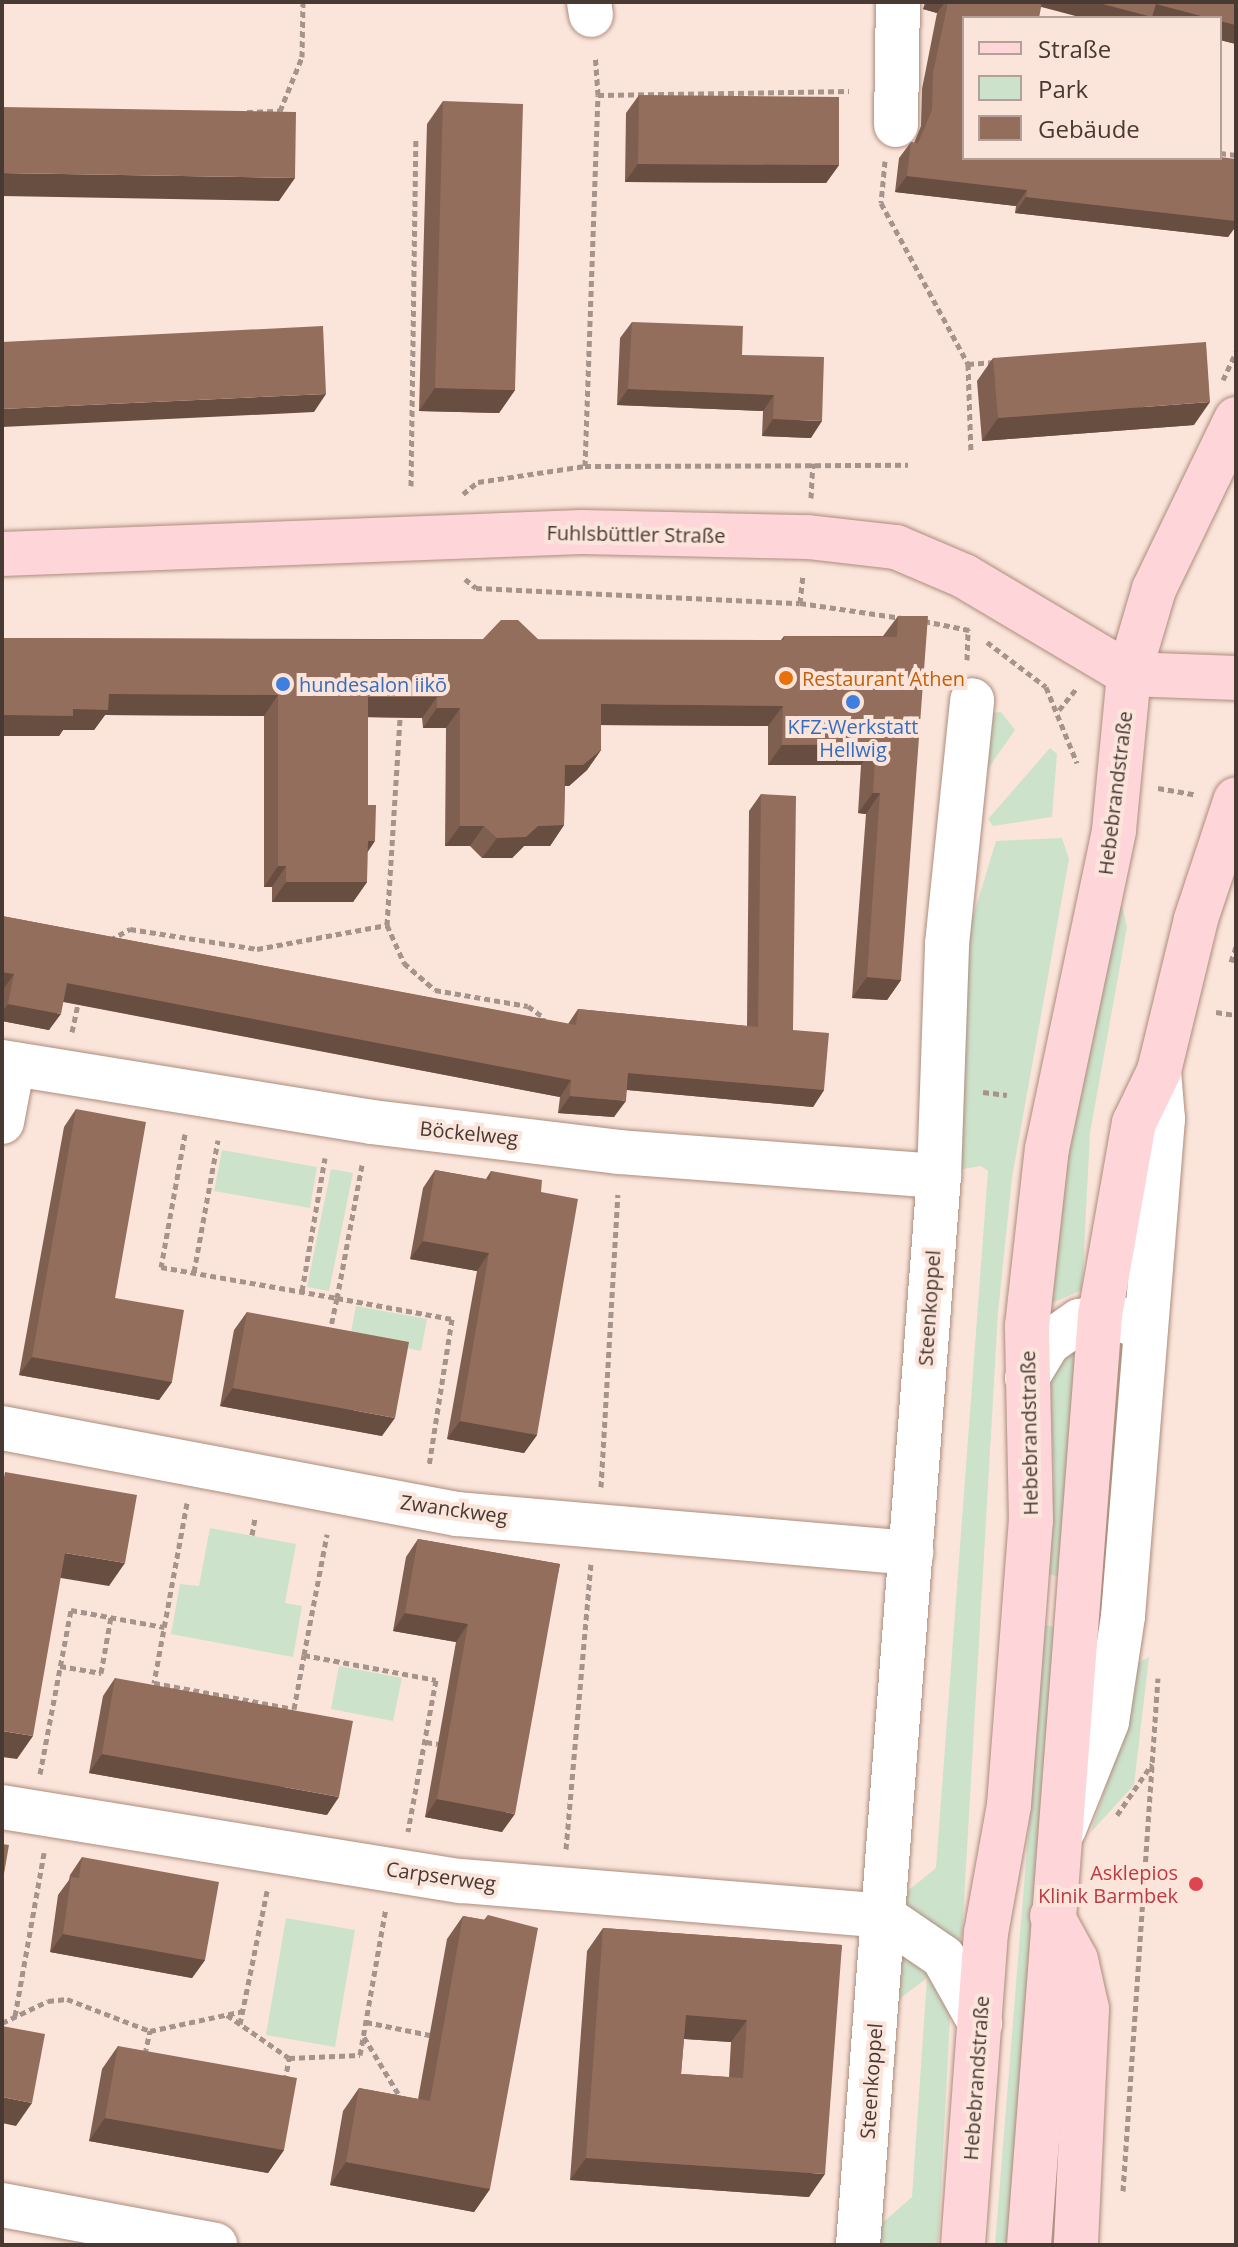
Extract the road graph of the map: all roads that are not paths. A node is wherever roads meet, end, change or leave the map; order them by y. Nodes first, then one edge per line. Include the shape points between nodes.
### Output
1 (898, 2) edge
2 (896, 125) road end
3 (1236, 419) edge
4 (2, 554) edge
5 (1129, 674) junction
6 (1236, 678) edge
7 (972, 700) dead end
8 (1236, 800) edge
9 (7, 1063) edge
10 (1159, 1071) junction
11 (2, 1122) edge
12 (939, 1176) junction
13 (1100, 1315) junction
14 (1143, 1332) junction
15 (1027, 1378) junction
16 (2, 1428) edge
17 (911, 1553) junction
18 (15, 1791) edge
19 (1063, 1832) junction
20 (883, 1916) junction
21 (1052, 1916) junction
22 (980, 2023) junction
23 (2, 2205) edge
24 (215, 2245) edge
25 (858, 2245) edge
26 (963, 2245) edge
27 (1029, 2245) edge
28 (1076, 2245) edge

1 - 2 street
3 - 5 main road, Hebebrandstraße via 1154,589
4 - 5 main road, Fuhlsbüttler Straße via 582,532 808,537 896,547 974,582
5 - 6 main road, Fuhlsbüttler Straße
5 - 15 main road, Hebebrandstraße via 1103,889 1078,982 1047,1149 1030,1278
7 - 12 street, Steenkoppel via 947,944
8 - 10 main road via 1196,919
9 - 11 street
9 - 12 street, Böckelweg via 372,1122 619,1152
10 - 13 main road via 1134,1123
10 - 14 street via 1163,1119
12 - 17 street, Steenkoppel
13 - 14 street via 1125,1319
13 - 15 street via 1056,1335
13 - 19 main road
14 - 19 street via 1112,1697 1099,1745
15 - 22 main road, Hebebrandstraße via 1031,1521 1009,1805 994,1872
16 - 17 street, Zwanckweg via 457,1514
17 - 20 street, Steenkoppel
18 - 20 street, Carpserweg via 51,1815 397,1871
19 - 21 main road
20 - 22 street via 943,1957
20 - 25 street, Steenkoppel
21 - 27 main road
21 - 28 main road via 1076,1960 1087,2009
22 - 26 main road, Hebebrandstraße
23 - 24 street

